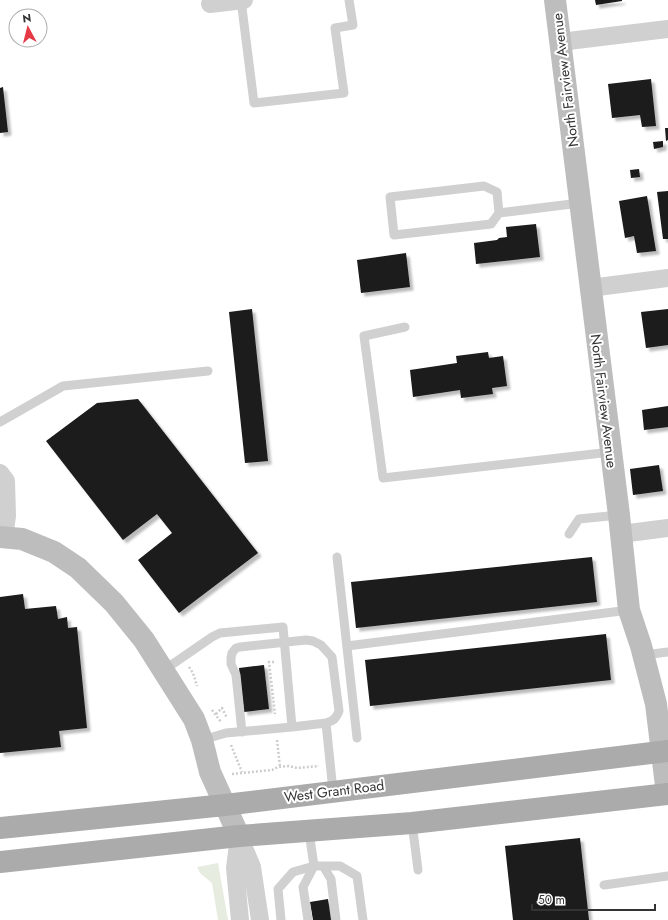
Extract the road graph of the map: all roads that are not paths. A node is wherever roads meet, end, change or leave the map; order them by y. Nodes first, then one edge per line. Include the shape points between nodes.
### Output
1 (242, 0) edge
2 (349, 0) edge
3 (555, 0) edge
4 (210, 4) dead end
5 (668, 29) edge
6 (560, 42) junction
7 (580, 203) junction
8 (499, 213) junction
9 (668, 278) edge
10 (590, 288) junction
11 (405, 326) dead end
12 (208, 371) dead end
13 (0, 422) edge
14 (611, 452) junction
15 (0, 473) edge
16 (620, 524) junction
17 (668, 528) edge
18 (569, 534) dead end
19 (2, 537) edge
20 (337, 557) dead end
21 (629, 610) junction
22 (284, 642) junction
23 (347, 646) junction
24 (668, 652) edge
25 (643, 655) junction
26 (164, 670) junction
27 (326, 723) junction
28 (292, 727) junction
29 (242, 732) junction
30 (357, 738) dead end
31 (202, 740) junction
32 (665, 751) edge
33 (333, 792) junction
34 (668, 796) edge
35 (225, 805) junction
36 (412, 823) junction
37 (0, 828) edge
38 (309, 832) junction
39 (239, 836) junction
40 (0, 862) edge
41 (318, 866) junction
42 (418, 870) dead end
43 (668, 876) edge
44 (604, 885) dead end
45 (240, 920) edge
46 (260, 920) edge
47 (281, 920) edge
48 (308, 920) edge
49 (336, 920) edge
50 (363, 920) edge

1 - 2 lane via 254,103 344,93 335,28 352,25
1 - 4 street
3 - 6 street, North Fairview Avenue
5 - 6 street
6 - 7 street, North Fairview Avenue
7 - 8 lane
7 - 10 street, North Fairview Avenue
8 - 8 lane via 491,224 394,235 390,197 484,186 497,192
9 - 10 street
10 - 14 street, North Fairview Avenue
11 - 14 lane via 364,336 383,478
12 - 13 lane via 63,386
14 - 16 street, North Fairview Avenue
15 - 19 street via 6,482 7,516
16 - 17 street
16 - 18 lane via 579,519
16 - 21 street, North Fairview Avenue
19 - 26 street via 22,539 54,552 78,568 119,609
20 - 23 lane
21 - 23 lane
21 - 25 street, North Fairview Avenue
22 - 26 lane via 283,627 220,633
22 - 27 lane via 313,641 321,645 332,657 338,711 337,717
22 - 28 lane
22 - 29 lane via 240,647 232,653 231,664 236,675
23 - 30 lane
24 - 25 lane
25 - 32 street, North Fairview Avenue
26 - 31 street via 194,719
27 - 28 lane
27 - 33 lane
28 - 29 lane
29 - 31 lane via 226,733
31 - 35 street via 212,776
32 - 33 main road, West Grant Road
32 - 34 street, North Fairview Avenue
33 - 35 main road, West Grant Road
34 - 36 main road
35 - 37 main road, West Grant Road
35 - 39 street
36 - 38 main road
36 - 42 lane
38 - 39 main road
38 - 41 lane
39 - 40 main road
39 - 45 street via 235,868
39 - 46 street via 252,867
41 - 47 lane via 293,872 278,889
41 - 48 lane via 303,887
41 - 49 lane via 331,879
41 - 50 lane via 340,866 357,876
43 - 44 lane

